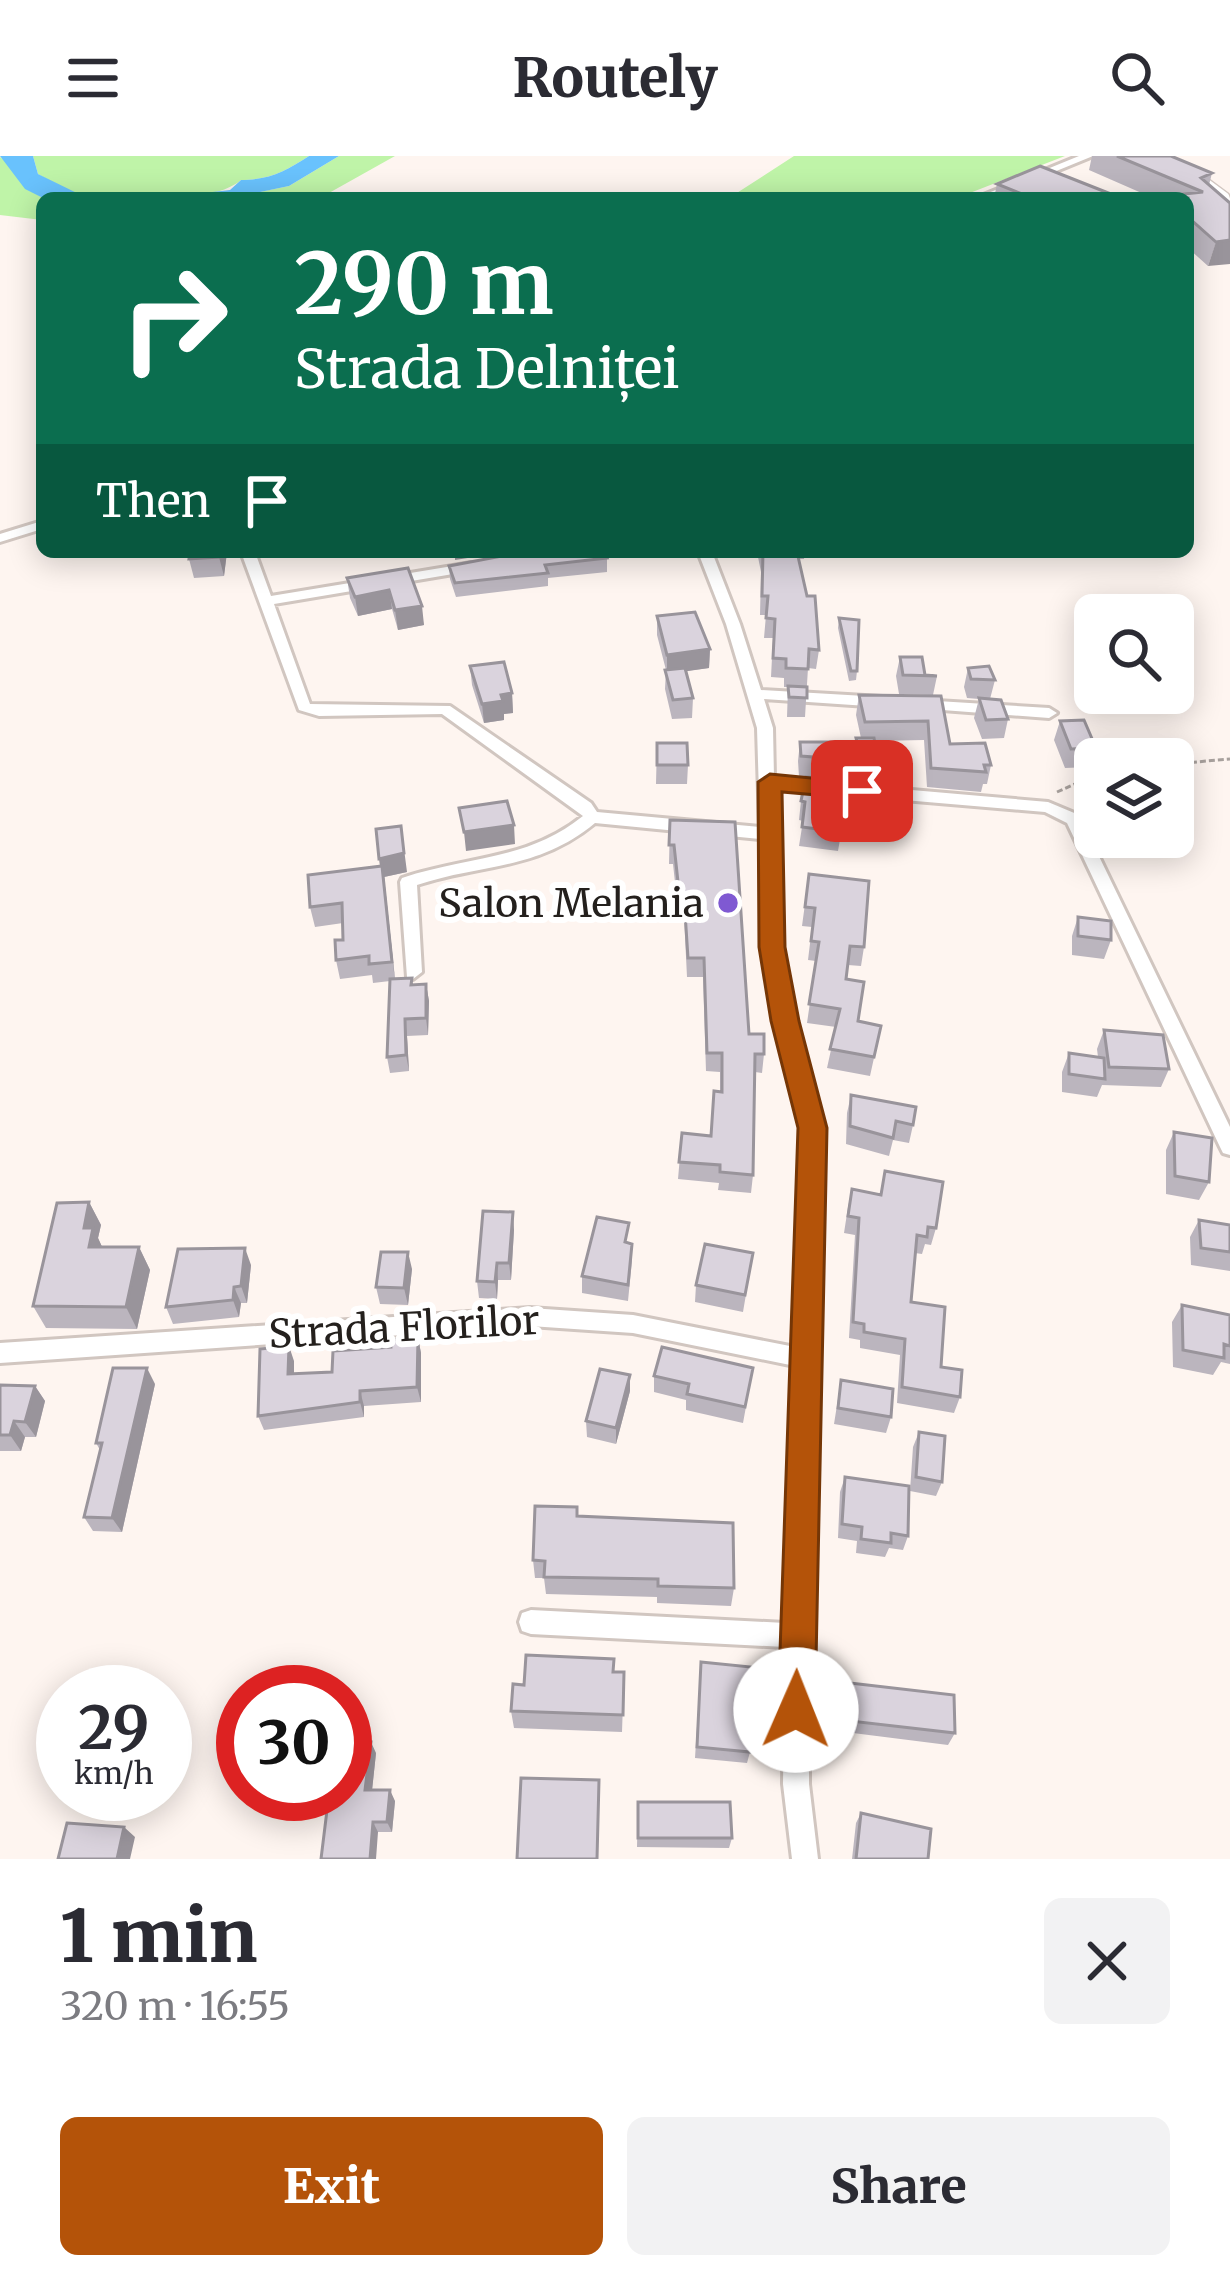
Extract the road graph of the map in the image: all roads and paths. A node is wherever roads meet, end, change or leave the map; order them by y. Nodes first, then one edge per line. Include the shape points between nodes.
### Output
1 (1088, 156) edge
2 (1197, 175) edge
3 (996, 192) edge
4 (1230, 208) edge
5 (36, 527) edge
6 (0, 538) edge
7 (250, 558) edge
8 (707, 558) edge
9 (490, 563) edge
10 (268, 601) junction
11 (755, 694) junction
12 (891, 703) edge
13 (913, 704) edge
14 (1049, 713) dead end
15 (1230, 760) edge
16 (1194, 763) edge
17 (770, 782) junction
18 (1074, 785) edge
19 (1048, 807) junction
20 (592, 817) junction
21 (769, 834) junction
22 (413, 972) dead end
23 (1224, 1118) edge
24 (1230, 1147) edge
25 (0, 1353) edge
26 (804, 1358) junction
27 (531, 1622) dead end
28 (797, 1636) junction
29 (805, 1859) edge

1 - 3 street
2 - 4 lane
5 - 6 street
7 - 10 street
8 - 11 street
9 - 10 street
10 - 20 street via 308,710 445,709
11 - 12 street
11 - 17 street
13 - 14 street
15 - 16 path
17 - 19 street
17 - 21 street
18 - 19 path
19 - 23 street via 1079,828
20 - 21 street
20 - 22 street via 574,834 513,861 408,882
21 - 26 street via 772,947 813,1128
23 - 24 street
25 - 26 street, Strada Florilor via 530,1317 633,1324
26 - 28 street
27 - 28 street
28 - 29 street via 796,1784

